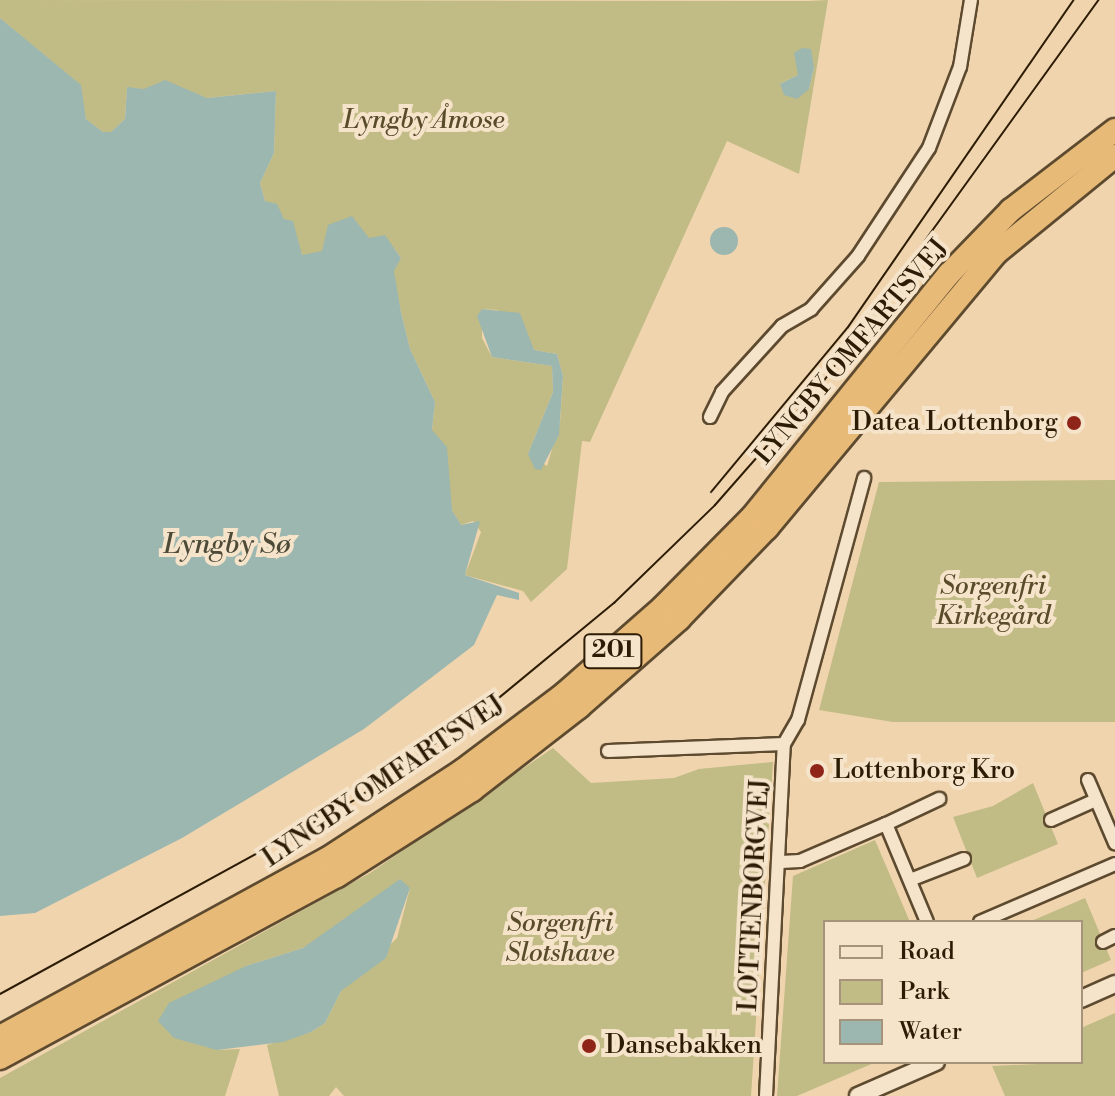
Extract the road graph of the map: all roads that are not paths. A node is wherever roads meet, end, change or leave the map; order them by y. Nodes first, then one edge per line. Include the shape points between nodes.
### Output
1 (971, 0) edge
2 (1112, 131) edge
3 (1115, 158) edge
4 (710, 417) dead end
5 (864, 478) dead end
6 (784, 744) junction
7 (608, 751) dead end
8 (1088, 780) dead end
9 (939, 799) dead end
10 (1096, 800) junction
11 (1051, 820) dead end
12 (1111, 823) edge
13 (886, 824) junction
14 (1115, 843) edge
15 (964, 859) dead end
16 (781, 862) junction
17 (1115, 864) edge
18 (910, 880) junction
19 (926, 920) edge
20 (985, 920) edge
21 (1115, 984) edge
22 (1083, 998) edge
23 (0, 1037) edge
24 (0, 1058) edge
25 (931, 1064) edge
26 (766, 1096) edge
27 (858, 1096) edge

1 - 4 street via 960,67 929,148 858,256 811,309 772,337 722,392
2 - 23 highway, LYNGBY OMFARTSVEJ / 201 via 1000,221 949,274 752,517 664,606 564,694 462,771 327,859
3 - 24 highway, LYNGBY OMFARTSVEJ / 201 via 1087,174 996,253 767,528 679,619 579,707 472,790 337,876
5 - 6 street, LOTTENBORGVEJ via 798,720
6 - 7 street, LOTTENBORGVEJ
6 - 16 street, LOTTENBORGVEJ
8 - 10 street
9 - 13 street
10 - 11 street
10 - 12 street
12 - 14 street
13 - 16 street via 800,861
13 - 18 street
15 - 18 street
16 - 26 street, LOTTENBORGVEJ
17 - 20 street
18 - 19 street
21 - 22 street
25 - 27 street

